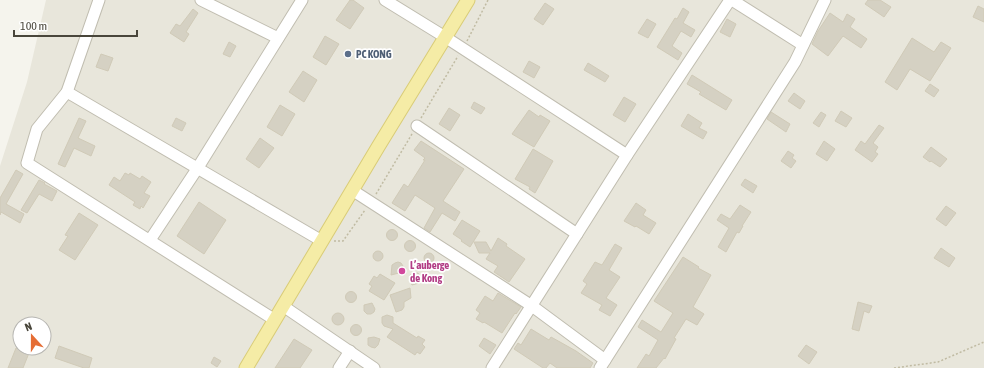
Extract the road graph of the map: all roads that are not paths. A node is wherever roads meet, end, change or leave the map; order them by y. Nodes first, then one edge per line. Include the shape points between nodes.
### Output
1 (99, 0) edge
2 (201, 0) edge
3 (302, 0) edge
4 (385, 0) edge
5 (468, 0) edge
6 (731, 0) edge
7 (825, 0) edge
8 (445, 37) junction
9 (278, 38) junction
10 (803, 46) junction
11 (68, 92) junction
12 (417, 126) dead end
13 (627, 155) junction
14 (197, 168) junction
15 (352, 190) junction
16 (577, 234) junction
17 (150, 240) junction
18 (322, 241) junction
19 (283, 306) junction
20 (532, 306) junction
21 (275, 320) junction
22 (350, 351) junction
23 (602, 364) edge
24 (246, 368) edge
25 (339, 368) edge
26 (374, 368) edge
27 (492, 368) edge

1 - 11 street
2 - 9 street
3 - 9 street
4 - 8 street
5 - 8 main road
6 - 10 street
6 - 13 street
7 - 10 street
8 - 13 street
8 - 15 main road
9 - 14 street
10 - 23 street
11 - 14 street
11 - 17 street via 37,129 27,162
12 - 16 street
13 - 16 street
14 - 17 street
14 - 18 street
15 - 18 main road
15 - 20 street
16 - 20 street
17 - 21 street
18 - 19 main road
19 - 21 main road
19 - 22 street
20 - 23 street
20 - 27 street
21 - 24 main road
22 - 25 street
22 - 26 street

